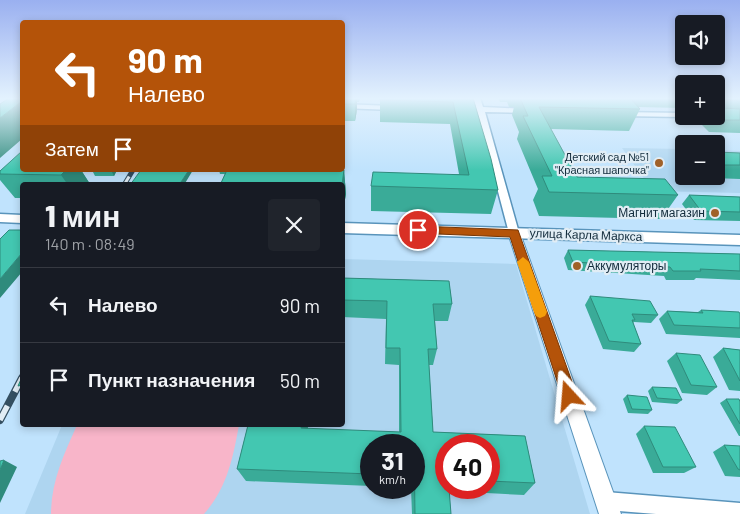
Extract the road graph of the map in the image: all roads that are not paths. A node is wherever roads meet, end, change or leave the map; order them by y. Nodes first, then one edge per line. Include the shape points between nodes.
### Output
1 (485, 122) edge
2 (0, 218) edge
3 (20, 219) edge
4 (345, 228) edge
5 (514, 233) junction
6 (740, 240) edge
7 (608, 508) edge
8 (740, 512) edge

1 - 5 street
2 - 3 main road
4 - 5 main road, улица Карла Маркса
5 - 6 main road, улица Карла Маркса
5 - 7 street
7 - 8 street

